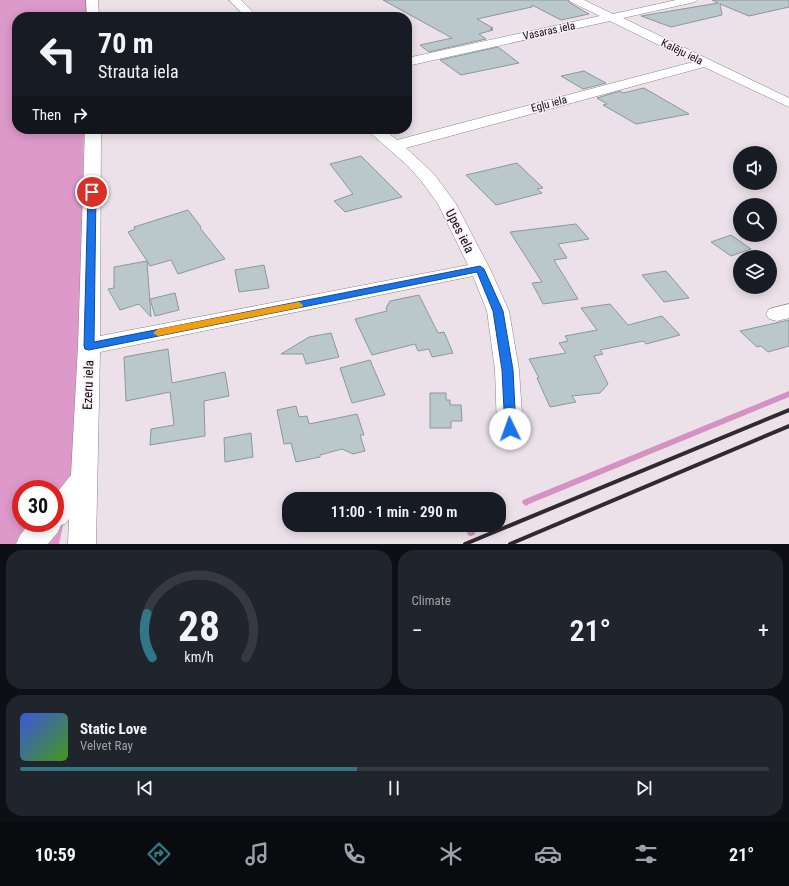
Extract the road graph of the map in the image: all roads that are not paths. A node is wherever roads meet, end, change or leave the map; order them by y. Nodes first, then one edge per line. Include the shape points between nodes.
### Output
1 (92, 0) edge
2 (574, 0) edge
3 (691, 0) edge
4 (239, 1) edge
5 (93, 12) edge
6 (248, 12) edge
7 (610, 18) junction
8 (412, 61) edge
9 (704, 63) junction
10 (789, 104) edge
11 (93, 134) edge
12 (380, 134) edge
13 (394, 146) junction
14 (480, 269) junction
15 (89, 346) junction
16 (510, 429) dead end
17 (84, 477) junction
18 (64, 504) edge
19 (40, 532) edge
20 (30, 544) edge
21 (82, 544) edge

1 - 5 street
2 - 7 street, Kalēju iela
3 - 7 street, Vasaras iela
4 - 6 street
7 - 8 street, Vasaras iela
7 - 9 street, Kalēju iela
9 - 10 street, Kalēju iela
9 - 13 street, Egļu iela
11 - 15 street, Ezeru iela
12 - 13 street, Upes iela
13 - 14 street, Upes iela via 428,178 447,204
14 - 15 street
14 - 16 street, Upes iela via 498,311 507,370
15 - 17 street, Ezeru iela
17 - 18 street
17 - 21 street, Ezeru iela
19 - 20 street

